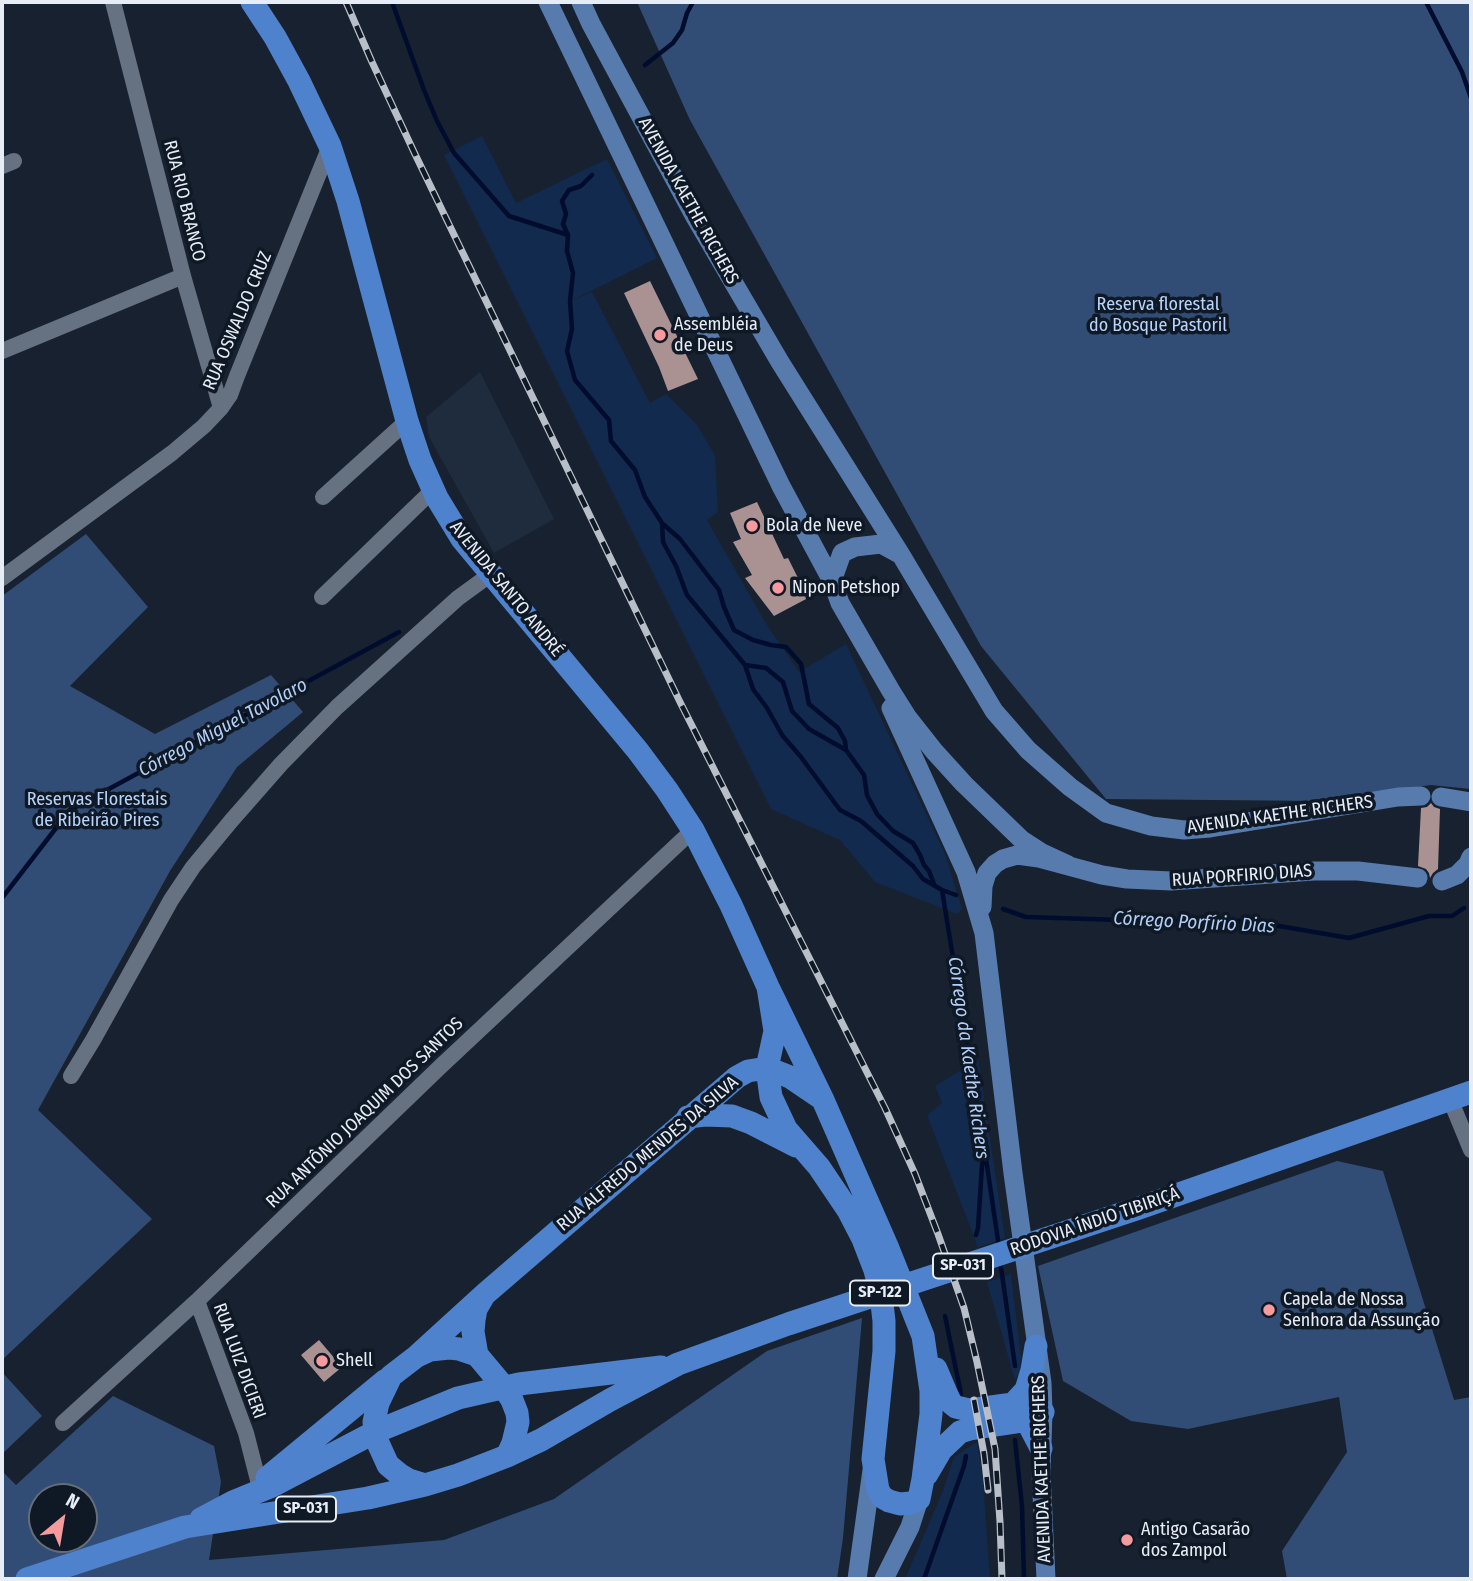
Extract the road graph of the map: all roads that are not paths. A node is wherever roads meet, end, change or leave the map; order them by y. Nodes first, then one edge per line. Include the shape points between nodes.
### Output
1 (113, 2) edge
2 (252, 2) edge
3 (548, 2) edge
4 (581, 2) edge
5 (330, 146) junction
6 (183, 276) junction
7 (2, 351) edge
8 (221, 408) junction
9 (407, 421) junction
10 (433, 490) junction
11 (323, 497) dead end
12 (901, 555) junction
13 (491, 574) junction
14 (2, 578) edge
15 (832, 581) junction
16 (322, 597) dead end
17 (857, 634) junction
18 (1438, 797) junction
19 (1471, 802) edge
20 (1471, 818) edge
21 (693, 830) junction
22 (1471, 857) edge
23 (1068, 865) junction
24 (1418, 878) dead end
25 (1471, 886) edge
26 (984, 933) junction
27 (768, 987) junction
28 (767, 1068) junction
29 (71, 1076) dead end
30 (1461, 1095) edge
31 (823, 1100) junction
32 (778, 1114) junction
33 (688, 1117) junction
34 (802, 1149) junction
35 (1471, 1150) edge
36 (485, 1294) junction
37 (197, 1301) junction
38 (923, 1336) junction
39 (1037, 1346) joint
40 (417, 1356) junction
41 (481, 1359) junction
42 (678, 1364) junction
43 (391, 1376) junction
44 (545, 1380) junction
45 (503, 1386) junction
46 (458, 1398) junction
47 (1026, 1412) junction
48 (517, 1413) junction
49 (408, 1418) junction
50 (63, 1423) dead end
51 (375, 1432) junction
52 (246, 1433) junction
53 (1041, 1448) joint
54 (507, 1456) junction
55 (873, 1459) junction
56 (388, 1465) junction
57 (279, 1468) junction
58 (259, 1484) junction
59 (425, 1485) junction
60 (921, 1489) junction
61 (233, 1502) junction
62 (186, 1527) junction
63 (27, 1579) edge
64 (857, 1579) edge
65 (884, 1579) edge
66 (1046, 1579) edge

1 - 6 street, RUA RIO BRANCO
2 - 5 highway, AVENIDA SANTO ANDRÉ via 299,81
3 - 15 main road, AVENIDA KAETHE RICHERS via 781,486
4 - 12 main road, AVENIDA KAETHE RICHERS via 708,239
5 - 8 street, RUA OSWALDO CRUZ
5 - 9 highway, AVENIDA SANTO ANDRÉ
6 - 7 street
6 - 8 street, RUA RIO BRANCO
8 - 14 street, RUA OSWALDO CRUZ via 172,453
9 - 10 highway, AVENIDA SANTO ANDRÉ
9 - 11 street
10 - 13 highway, AVENIDA SANTO ANDRÉ via 462,539
10 - 16 street
12 - 15 main road via 881,544 855,547 842,553
12 - 18 main road, AVENIDA KAETHE RICHERS via 994,711 1028,750 1107,813 1184,830 1398,797
13 - 21 highway, AVENIDA SANTO ANDRÉ via 638,751
13 - 29 street via 337,707 231,821 171,900
15 - 17 main road, AVENIDA KAETHE RICHERS
17 - 23 main road, AVENIDA KAETHE RICHERS via 908,718 964,784 1022,840
17 - 26 main road, AVENIDA KAETHE RICHERS via 966,872
18 - 19 main road, AVENIDA KAETHE RICHERS
18 - 20 main road via 1464,807
21 - 27 highway, AVENIDA SANTO ANDRÉ
21 - 37 street, RUA ANTÔNIO JOAQUIM DOS SANTOS
22 - 25 main road via 1457,875 1440,881
23 - 24 main road, RUA PORFIRIO DIAS via 1102,875 1160,881 1314,870
23 - 26 main road via 1017,855 995,864 983,886
26 - 39 main road, AVENIDA KAETHE RICHERS
27 - 28 highway, AVENIDA SANTO ANDRÉ via 775,1031
27 - 31 highway, AVENIDA SANTO ANDRÉ
28 - 31 highway via 790,1077
28 - 32 highway, SP-122
28 - 33 highway, RUA ALFREDO MENDES DA SILVA via 737,1077
30 - 35 street
30 - 42 highway, RODOVIA ÍNDIO TIBIRIÇÁ / SP-031
31 - 32 highway via 796,1093 781,1102
31 - 38 highway, SP-122
32 - 34 highway, SP-122
33 - 34 highway via 732,1116
33 - 36 highway, RUA ALFREDO MENDES DA SILVA
34 - 55 highway, SP-122 via 848,1210 878,1282 884,1351
36 - 40 highway, RUA ALFREDO MENDES DA SILVA
36 - 41 highway, RUA ALFREDO MENDES DA SILVA via 476,1309 473,1332
37 - 50 street, RUA ANTÔNIO JOAQUIM DOS SANTOS
37 - 52 street, RUA LUIZ DICIERI
38 - 47 highway via 956,1407
38 - 60 highway, SP-122 via 931,1414
39 - 47 highway via 1026,1390
40 - 41 highway via 449,1348
40 - 43 highway, RUA ALFREDO MENDES DA SILVA
41 - 44 highway via 508,1375
41 - 45 highway
42 - 44 highway, RODOVIA ÍNDIO TIBIRIÇÁ / SP-031
42 - 54 highway, RODOVIA ÍNDIO TIBIRIÇÁ / SP-031
43 - 51 highway via 375,1412
43 - 57 highway, RUA ALFREDO MENDES DA SILVA
44 - 45 highway, RODOVIA ÍNDIO TIBIRIÇÁ / SP-031
45 - 46 highway, RODOVIA ÍNDIO TIBIRIÇÁ / SP-031
45 - 48 highway
46 - 48 highway via 497,1402
46 - 49 highway, RODOVIA ÍNDIO TIBIRIÇÁ / SP-031
47 - 53 highway
47 - 60 highway via 960,1432 942,1450
48 - 54 highway via 516,1433
49 - 51 highway, RODOVIA ÍNDIO TIBIRIÇÁ / SP-031
49 - 56 highway via 391,1440
51 - 56 highway
51 - 61 highway, RODOVIA ÍNDIO TIBIRIÇÁ / SP-031
52 - 57 street, RUA LUIZ DICIERI via 262,1459
52 - 58 street, RUA LUIZ DICIERI
53 - 66 main road, AVENIDA KAETHE RICHERS
54 - 59 highway, RODOVIA ÍNDIO TIBIRIÇÁ / SP-031
55 - 60 highway via 878,1490 889,1502 911,1503
55 - 64 main road, SP-122
56 - 59 highway
57 - 58 highway, RUA ALFREDO MENDES DA SILVA
58 - 61 highway, RUA ALFREDO MENDES DA SILVA
59 - 62 highway, RODOVIA ÍNDIO TIBIRIÇÁ / SP-031
60 - 65 main road, SP-122 via 910,1527
61 - 62 highway, RODOVIA ÍNDIO TIBIRIÇÁ / SP-031
62 - 63 highway, RODOVIA ÍNDIO TIBIRIÇÁ / SP-031

